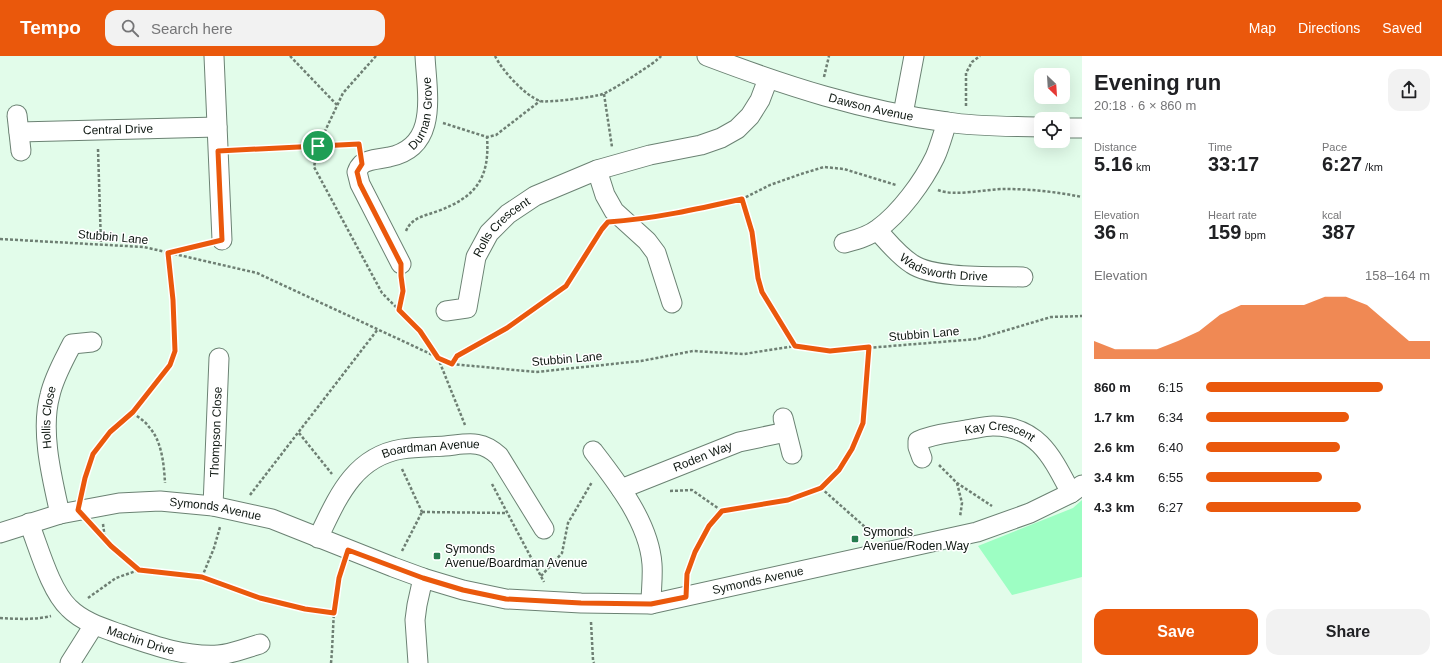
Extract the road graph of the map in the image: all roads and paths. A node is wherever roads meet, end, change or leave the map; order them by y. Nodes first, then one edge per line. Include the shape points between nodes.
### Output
1 (214, 56) edge
2 (290, 56) edge
3 (425, 56) edge
4 (495, 56) edge
5 (661, 56) edge
6 (707, 56) edge
7 (914, 56) edge
8 (980, 56) edge
9 (768, 79) junction
10 (604, 94) junction
11 (540, 102) junction
12 (337, 105) dead end
13 (903, 114) junction
14 (426, 118) junction
15 (948, 122) junction
16 (967, 124) junction
17 (217, 127) junction
18 (1034, 127) edge
19 (1070, 128) edge
20 (1082, 128) edge
21 (98, 130) junction
22 (19, 133) dead end
23 (487, 138) junction
24 (218, 151) junction
25 (362, 164) junction
26 (606, 168) junction
27 (917, 185) junction
28 (1082, 197) edge
29 (742, 199) junction
30 (624, 221) junction
31 (877, 230) junction
32 (405, 232) dead end
33 (0, 238) edge
34 (222, 240) joint
35 (844, 243) dead end
36 (101, 244) junction
37 (168, 253) junction
38 (401, 264) joint
39 (1023, 277) dead end
40 (672, 303) dead end
41 (446, 311) dead end
42 (1082, 316) edge
43 (378, 329) junction
44 (92, 342) dead end
45 (795, 346) junction
46 (869, 347) junction
47 (220, 358) dead end
48 (438, 358) junction
49 (452, 364) junction
50 (133, 412) junction
51 (299, 433) junction
52 (470, 444) junction
53 (394, 452) junction
54 (792, 454) dead end
55 (598, 457) joint
56 (922, 458) joint
57 (489, 478) dead end
58 (957, 483) junction
59 (821, 488) junction
60 (343, 489) junction
61 (621, 489) junction
62 (1076, 489) edge
63 (670, 491) dead end
64 (167, 502) junction
65 (218, 507) junction
66 (722, 511) junction
67 (69, 512) junction
68 (243, 512) junction
69 (422, 512) junction
70 (508, 513) junction
71 (1013, 519) junction
72 (29, 523) junction
73 (544, 529) dead end
74 (0, 533) edge
75 (957, 536) junction
76 (318, 538) junction
77 (348, 550) junction
78 (892, 550) junction
79 (394, 567) junction
80 (139, 570) junction
81 (541, 576) junction
82 (202, 577) junction
83 (423, 578) junction
84 (686, 597) junction
85 (555, 602) junction
86 (590, 603) junction
87 (651, 604) junction
88 (72, 611) junction
89 (334, 613) junction
90 (0, 618) edge
91 (94, 625) junction
92 (260, 644) dead end
93 (70, 663) edge
94 (331, 663) edge
95 (418, 663) edge
96 (594, 663) edge

1 - 17 street
2 - 12 path
3 - 14 street, Durnan Grove via 428,107
4 - 11 path via 523,90
5 - 10 path
6 - 9 street, Dawson Avenue
7 - 13 street
8 - 16 path via 972,62 966,73
9 - 13 street, Dawson Avenue via 848,103
9 - 26 street, Rolls Crescent via 760,100 750,116 737,129 701,145 650,155
10 - 11 path
10 - 26 path
11 - 23 path via 496,135
13 - 15 street, Dawson Avenue
14 - 23 path
14 - 25 street, Durnan Grove via 421,137 413,147 401,155
15 - 16 street, Dawson Avenue
15 - 27 street via 935,157
16 - 18 street, Dawson Avenue
17 - 21 street, Central Drive
17 - 24 street
19 - 20 street
21 - 22 street, Central Drive
21 - 36 path
23 - 32 path via 485,173 475,189 456,202 418,218
24 - 25 path via 359,144
24 - 34 street
25 - 38 street via 357,172 360,184
26 - 30 street via 605,196
26 - 41 street, Rolls Crescent via 535,196 508,214 489,233 476,257 467,308
27 - 28 path via 954,193 1004,189
27 - 29 path via 824,167 770,185
27 - 31 street via 894,215
29 - 30 path via 694,210
29 - 45 path via 752,232 762,292
30 - 40 street via 647,240 656,253
30 - 49 path via 608,222 566,286 507,328 457,356
31 - 35 street
31 - 39 street, Wadsworth Drive via 901,256 913,265 928,271
33 - 36 path, Stubbin Lane
34 - 37 path
36 - 37 path, Stubbin Lane via 144,247
37 - 43 path, Stubbin Lane via 257,273
37 - 50 path via 175,351 170,365
38 - 48 path via 403,291 399,310 420,331
42 - 46 path, Stubbin Lane via 1051,316 977,339
43 - 48 path, Stubbin Lane
43 - 51 path
44 - 67 street, Hollis Close via 72,344 56,377 49,400 47,423 52,477
45 - 46 path, Stubbin Lane via 830,351
45 - 49 path, Stubbin Lane via 744,354 693,351 641,361 536,372
46 - 59 path via 863,423 852,449 839,470
47 - 65 street, Thompson Close
48 - 49 path, Stubbin Lane
48 - 52 path via 464,418
50 - 64 path via 150,427 158,442 164,463
50 - 67 path via 110,432 93,454
51 - 60 path
51 - 68 path via 251,495
52 - 53 street, Boardman Avenue via 401,449
52 - 73 street, Boardman Avenue via 482,445 499,456
53 - 60 street, Boardman Avenue via 367,463 354,474
53 - 69 path
54 - 61 street, Roden Way via 784,425
55 - 61 street
55 - 81 path via 568,523 562,553
56 - 58 path via 936,462
56 - 62 street, Kay Crescent via 918,441 929,436 992,426 1014,428 1030,436 1042,447
57 - 70 path
58 - 71 path
58 - 75 path via 962,503
59 - 66 path via 788,500
59 - 78 path
60 - 76 street, Boardman Avenue
61 - 87 street via 643,530 649,548 652,563
62 - 71 street, Symonds Avenue
63 - 66 path via 692,490
64 - 65 street, Symonds Avenue
64 - 67 street, Symonds Avenue via 119,503
65 - 68 street, Symonds Avenue
65 - 82 path via 219,531
66 - 84 path via 709,526 695,552 687,574
67 - 72 street, Symonds Avenue
67 - 80 path
68 - 76 street, Symonds Avenue via 272,519
69 - 70 path
69 - 79 path
70 - 81 path
71 - 75 street, Symonds Avenue
72 - 74 street, Symonds Avenue
72 - 88 street, Machin Drive via 49,576
75 - 78 street, Symonds Avenue
76 - 77 street, Symonds Avenue
77 - 79 street, Symonds Avenue
77 - 89 path via 339,578
78 - 84 street, Symonds Avenue
79 - 83 street, Symonds Avenue
80 - 82 path
80 - 88 path via 116,578
81 - 85 path
82 - 89 path via 260,598
83 - 85 street, Symonds Avenue via 506,599
83 - 95 street via 415,620
84 - 87 street, Symonds Avenue
85 - 86 street, Symonds Avenue
86 - 87 street, Symonds Avenue
86 - 96 path
88 - 90 path via 45,617
88 - 91 street, Machin Drive
89 - 94 path
91 - 92 street, Machin Drive via 154,646 189,654 219,655
91 - 93 street, Machin Drive

